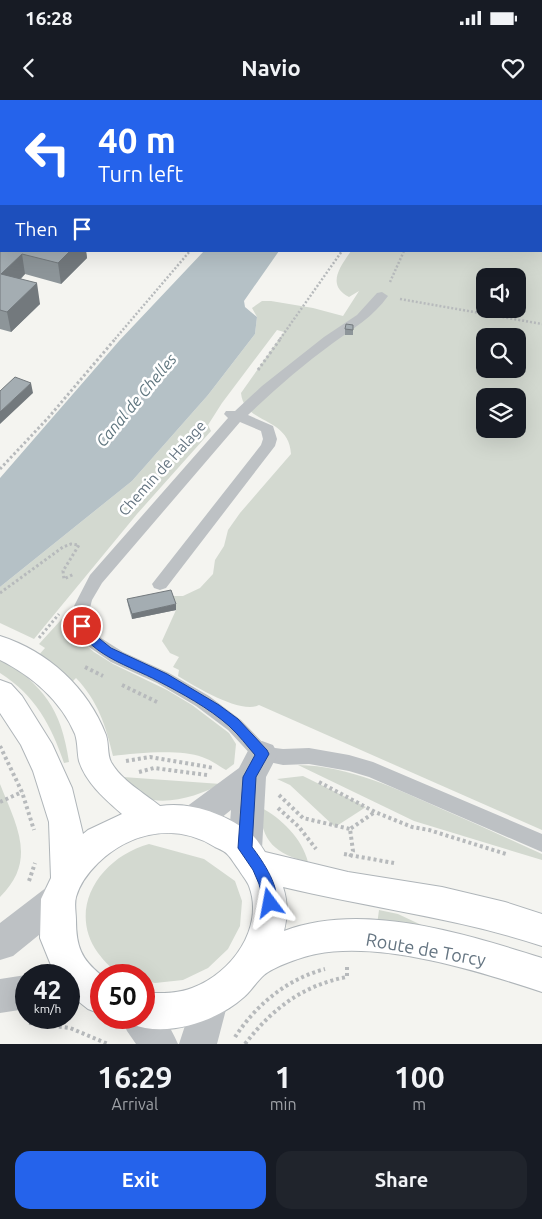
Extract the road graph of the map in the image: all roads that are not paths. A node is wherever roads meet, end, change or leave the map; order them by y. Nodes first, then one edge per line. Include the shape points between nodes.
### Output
1 (382, 296) road end
2 (233, 414) junction
3 (160, 584) dead end
4 (0, 647) edge
5 (0, 692) edge
6 (256, 765) junction
7 (152, 819) junction
8 (194, 820) junction
9 (542, 843) edge
10 (252, 857) junction
11 (63, 887) junction
12 (542, 930) edge
13 (0, 944) edge
14 (253, 962) junction
15 (542, 976) edge
16 (86, 991) edge
17 (211, 998) junction
18 (155, 1011) edge
19 (148, 1029) edge
20 (215, 1043) edge
21 (159, 1044) edge

1 - 2 lane via 362,318
2 - 3 lane via 268,429 268,446
2 - 6 lane via 96,579 85,597 81,612 82,626 107,651 162,677 234,723
4 - 7 main road via 44,672 71,677 92,739 97,766 107,780
5 - 11 main road via 24,721 52,782 65,823
6 - 8 street
6 - 9 lane via 283,757 309,756 348,763 422,790
6 - 10 street
7 - 8 main road
7 - 11 main road via 126,826 102,838 82,856
8 - 10 main road via 228,834
10 - 12 main road via 348,887 442,902
10 - 14 main road via 266,884 270,903 269,924
11 - 13 street
11 - 16 main road via 56,914 59,946
14 - 15 main road, Route de Torcy via 290,945 324,936 382,937 483,958
14 - 17 main road via 238,980
17 - 18 main road via 174,1011
17 - 20 street
19 - 21 street

